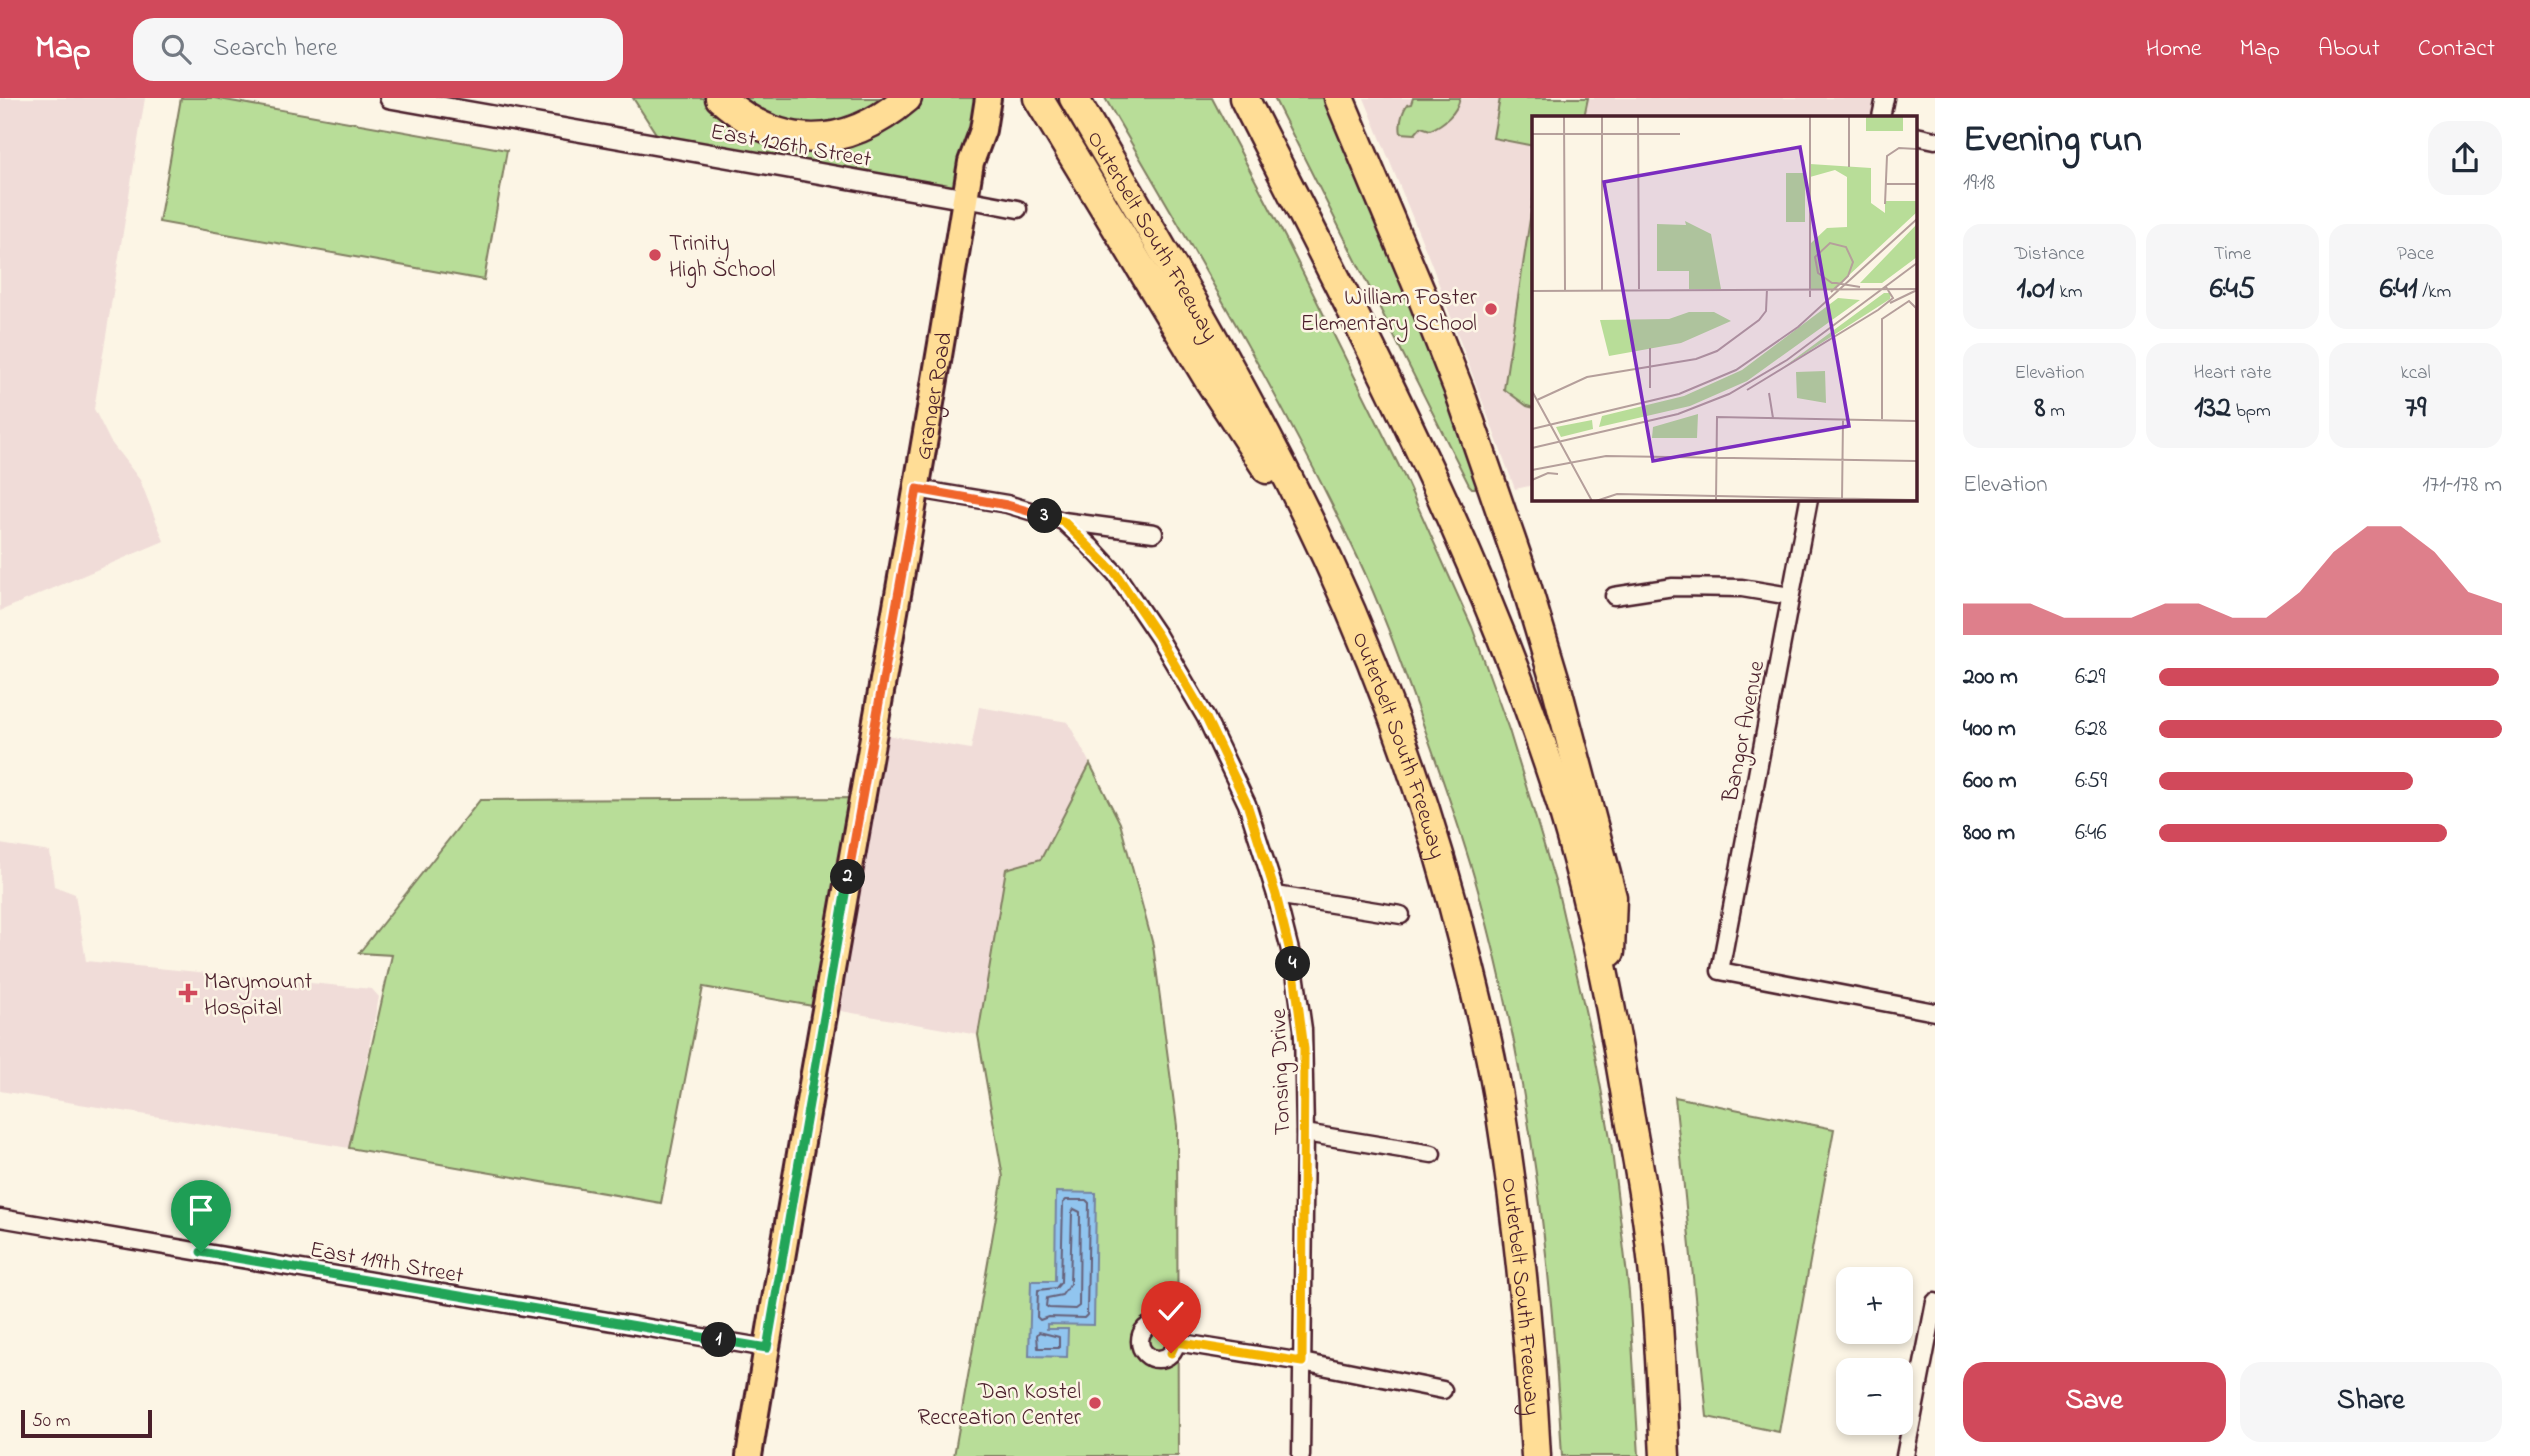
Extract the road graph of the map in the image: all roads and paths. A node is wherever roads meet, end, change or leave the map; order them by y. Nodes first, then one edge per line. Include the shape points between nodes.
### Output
1 (390, 98) edge
2 (720, 98) edge
3 (907, 98) edge
4 (974, 98) edge
5 (988, 98) edge
6 (1074, 98) edge
7 (1244, 98) edge
8 (1339, 98) edge
9 (1885, 98) edge
10 (1045, 109) edge
11 (1881, 116) edge
12 (971, 162) junction
13 (965, 199) junction
14 (1017, 209) dead end
15 (917, 489) junction
16 (1809, 500) edge
17 (1063, 521) junction
18 (1154, 533) dead end
19 (1327, 558) junction
20 (1614, 596) dead end
21 (1790, 596) junction
22 (1276, 895) junction
23 (1401, 915) dead end
24 (1610, 1000) junction
25 (1935, 1012) edge
26 (1305, 1133) junction
27 (1432, 1154) dead end
28 (0, 1218) edge
29 (1935, 1302) edge
30 (1176, 1342) dead end
31 (767, 1348) junction
32 (1302, 1362) junction
33 (1443, 1390) dead end
34 (750, 1456) edge
35 (1301, 1456) edge
36 (1536, 1456) edge
37 (1665, 1456) edge
38 (1905, 1456) edge

1 - 13 street, East 126th Street
2 - 3 highway via 755,124 777,133 825,138 868,126
4 - 12 main road, Granger Road via 969,127
5 - 12 main road, Granger Road
6 - 19 highway, Outerbelt South Freeway via 1206,324
7 - 24 highway via 1416,439 1493,613 1579,863
8 - 24 highway via 1459,390 1547,655 1612,897
9 - 11 street
10 - 19 highway via 1209,380
12 - 13 main road, Granger Road
13 - 14 street, East 126th Street
13 - 15 main road, Granger Road
15 - 17 street, Tonsing Drive via 1007,505
15 - 31 main road, Granger Road
16 - 21 street, Bangor Avenue
17 - 18 street
17 - 22 street, Tonsing Drive via 1116,574 1206,718 1247,804
19 - 36 highway, Outerbelt South Freeway via 1420,791 1481,1014 1514,1205
20 - 21 street via 1687,587 1742,588
21 - 25 street, Bangor Avenue via 1720,971
22 - 23 street
22 - 26 street, Tonsing Drive via 1303,1029
24 - 37 highway via 1649,1234
26 - 27 street
26 - 32 street, Tonsing Drive
28 - 31 street, East 119th Street
29 - 38 street
30 - 32 street
31 - 34 main road, Granger Road
32 - 33 street
32 - 35 street, Tonsing Drive

